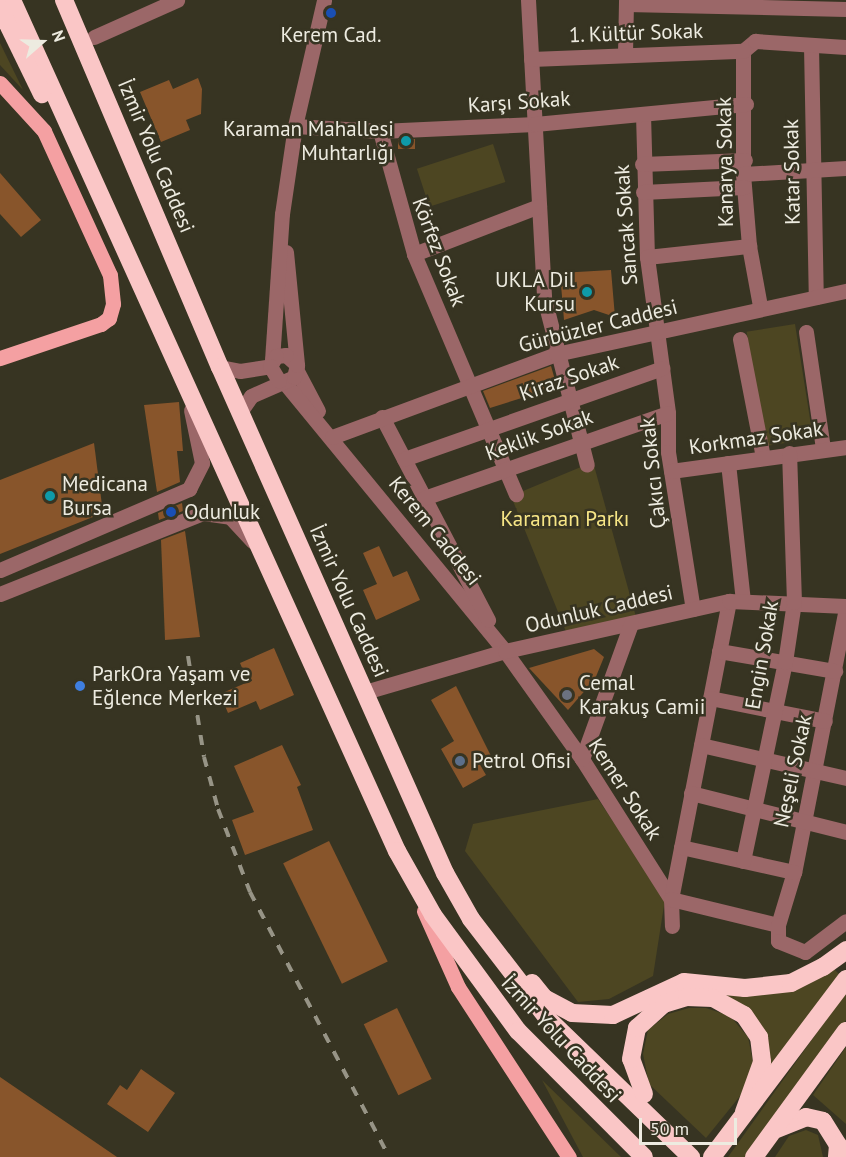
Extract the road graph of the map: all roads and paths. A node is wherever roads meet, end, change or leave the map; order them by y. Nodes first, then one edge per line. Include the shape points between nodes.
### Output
1 (64, 0) edge
2 (78, 0) edge
3 (177, 0) edge
4 (324, 0) edge
5 (528, 0) edge
6 (626, 2) edge
7 (683, 2) edge
8 (3, 8) edge
9 (846, 9) edge
10 (94, 37) junction
11 (811, 46) junction
12 (846, 47) edge
13 (743, 51) junction
14 (625, 54) junction
15 (531, 58) junction
16 (0, 83) edge
17 (746, 104) junction
18 (643, 114) junction
19 (535, 124) junction
20 (295, 126) junction
21 (380, 131) junction
22 (642, 164) junction
23 (846, 168) edge
24 (812, 169) junction
25 (744, 173) junction
26 (143, 183) junction
27 (643, 192) junction
28 (539, 206) junction
29 (282, 214) junction
30 (749, 246) junction
31 (414, 254) junction
32 (647, 257) junction
33 (846, 291) edge
34 (816, 297) junction
35 (760, 306) junction
36 (806, 332) dead end
37 (657, 333) junction
38 (740, 339) dead end
39 (556, 354) junction
40 (0, 358) edge
41 (271, 363) junction
42 (220, 367) junction
43 (297, 368) junction
44 (662, 368) junction
45 (281, 381) junction
46 (470, 384) junction
47 (186, 390) junction
48 (568, 400) junction
49 (240, 412) junction
50 (668, 413) junction
51 (382, 417) junction
52 (490, 428) junction
53 (332, 437) junction
54 (580, 442) junction
55 (846, 447) edge
56 (823, 448) junction
57 (789, 453) junction
58 (763, 457) junction
59 (404, 459) junction
60 (728, 463) junction
61 (587, 465) dead end
62 (507, 469) junction
63 (671, 471) junction
64 (516, 494) dead end
65 (424, 498) junction
66 (262, 555) junction
67 (0, 570) edge
68 (0, 594) edge
69 (736, 601) junction
70 (794, 602) junction
71 (846, 607) edge
72 (693, 609) junction
73 (631, 624) junction
74 (505, 651) junction
75 (719, 651) junction
76 (785, 662) junction
77 (835, 671) junction
78 (365, 692) junction
79 (710, 698) junction
80 (774, 711) junction
81 (825, 721) junction
82 (701, 745) junction
83 (582, 759) junction
84 (764, 760) junction
85 (815, 772) junction
86 (846, 778) edge
87 (691, 793) junction
88 (754, 809) junction
89 (804, 821) junction
90 (846, 832) edge
91 (681, 848) junction
92 (397, 851) junction
93 (743, 861) junction
94 (794, 872) junction
95 (457, 894) junction
96 (671, 899) junction
97 (846, 921) edge
98 (778, 925) junction
99 (672, 926) dead end
100 (846, 950) edge
101 (846, 979) edge
102 (544, 998) junction
103 (846, 1031) edge
104 (644, 1094) junction
105 (740, 1118) junction
106 (763, 1144) edge
107 (569, 1157) edge
108 (644, 1157) edge
109 (691, 1157) edge
110 (706, 1157) edge
111 (712, 1157) edge
112 (837, 1157) edge

1 - 26 highway, İzmir Yolu Caddesi
2 - 10 highway
3 - 10 street
4 - 20 street, Kerem Caddesi
5 - 15 street
6 - 7 street
6 - 14 street
7 - 9 street
8 - 47 highway, İzmir Yolu Caddesi via 88,167
10 - 26 highway
11 - 12 street, 1. Kültür Sokak
11 - 13 street, 1. Kültür Sokak via 755,41
11 - 24 street, Katar Sokak
13 - 14 street, 1. Kültür Sokak
13 - 17 street, Kanarya Sokak
14 - 15 street, 1. Kültür Sokak
15 - 19 street
16 - 40 main road via 44,131 110,275 113,304 109,318 72,336
17 - 18 street, Karşı Sokak
17 - 25 street, Kanarya Sokak
18 - 19 street, Karşı Sokak
18 - 22 street, Sancak Sokak
19 - 21 street, Karşı Sokak
19 - 28 street
20 - 21 street, Karşı Sokak
20 - 29 street, Kerem Caddesi
21 - 31 street, Körfez Sokak
22 - 25 street
22 - 27 street, Sancak Sokak
23 - 24 street
24 - 25 street
24 - 34 street, Katar Sokak
25 - 27 street
25 - 30 street, Kanarya Sokak
26 - 42 highway, İzmir Yolu Caddesi
27 - 32 street, Sancak Sokak
28 - 31 street
28 - 39 street via 544,298
29 - 41 street, Kerem Caddesi
29 - 43 street, Kerem Caddesi
30 - 32 street
30 - 35 street, Kanarya Sokak
31 - 46 street, Körfez Sokak
32 - 37 street, Sancak Sokak
33 - 34 street, Gürbüzler Caddesi
34 - 35 street, Gürbüzler Caddesi
35 - 37 street, Gürbüzler Caddesi
36 - 56 street
37 - 39 street, Gürbüzler Caddesi
37 - 44 street, Çakıcı Sokak
38 - 58 street
39 - 46 street, Gürbüzler Caddesi
39 - 48 street
41 - 42 street via 240,371
41 - 43 street via 286,355
41 - 45 street, Kerem Caddesi
42 - 49 highway, İzmir Yolu Caddesi
43 - 45 street
43 - 53 street, Kerem Caddesi
44 - 48 street, Kiraz Sokak
44 - 50 street, Çakıcı Sokak
45 - 49 street via 251,396
45 - 53 street, Kerem Caddesi
46 - 51 street, Gürbüzler Caddesi
46 - 52 street
47 - 66 highway, İzmir Yolu Caddesi
47 - 67 street via 202,462 189,489
48 - 52 street, Kiraz Sokak
48 - 54 street
49 - 78 highway, İzmir Yolu Caddesi
50 - 54 street, Keklik Sokak
50 - 63 street, Çakıcı Sokak
51 - 53 street, Gürbüzler Caddesi
51 - 59 street
52 - 59 street, Kiraz Sokak
52 - 62 street
53 - 74 street, Kerem Caddesi
54 - 61 street
54 - 62 street, Keklik Sokak
55 - 56 street, Korkmaz Sokak
56 - 57 street, Korkmaz Sokak
57 - 58 street, Korkmaz Sokak
57 - 70 street, Engin Sokak
58 - 60 street, Korkmaz Sokak
59 - 65 street
60 - 63 street, Korkmaz Sokak
60 - 69 street
62 - 64 street
62 - 65 street, Keklik Sokak
63 - 72 street, Çakıcı Sokak
65 - 74 street
66 - 68 street via 230,517 204,513
66 - 92 highway, İzmir Yolu Caddesi
69 - 70 street, Odunluk Caddesi
69 - 72 street, Odunluk Caddesi
69 - 75 street
70 - 71 street, Odunluk Caddesi
70 - 76 street, Engin Sokak
71 - 77 street, Neşeli Sokak
72 - 73 street, Odunluk Caddesi
73 - 74 street, Odunluk Caddesi
73 - 83 street
74 - 78 street, Odunluk Caddesi
74 - 83 street, Kemer Sokak
75 - 76 street
75 - 79 street
76 - 77 street
76 - 80 street, Engin Sokak
77 - 81 street, Neşeli Sokak
78 - 95 highway, İzmir Yolu Caddesi
79 - 80 street
79 - 82 street
80 - 81 street
80 - 84 street, Engin Sokak
81 - 85 street, Neşeli Sokak
82 - 84 street
82 - 87 street
83 - 96 street, Kemer Sokak
84 - 85 street
84 - 88 street, Engin Sokak
85 - 86 street
85 - 89 street, Neşeli Sokak
87 - 88 street
87 - 91 street
88 - 89 street
88 - 93 street, Engin Sokak
89 - 90 street
89 - 94 street, Neşeli Sokak
91 - 93 street
91 - 96 street
92 - 107 main road via 458,987
92 - 108 highway, İzmir Yolu Caddesi via 433,915 511,1023
93 - 94 street
94 - 98 street, Neşeli Sokak
95 - 102 highway
95 - 109 highway, İzmir Yolu Caddesi via 498,957 548,1019
96 - 98 street
96 - 99 street
97 - 98 street, Neşeli Sokak via 805,952 778,941
100 - 102 highway via 791,983 745,988 684,982 614,1015 585,1016
101 - 105 highway
102 - 104 highway
103 - 106 highway
104 - 105 highway via 631,1059 637,1028 664,1004 687,997 712,998 744,1015 759,1037 762,1062
104 - 110 highway
105 - 111 highway
106 - 112 highway via 797,1119 815,1118 834,1136

